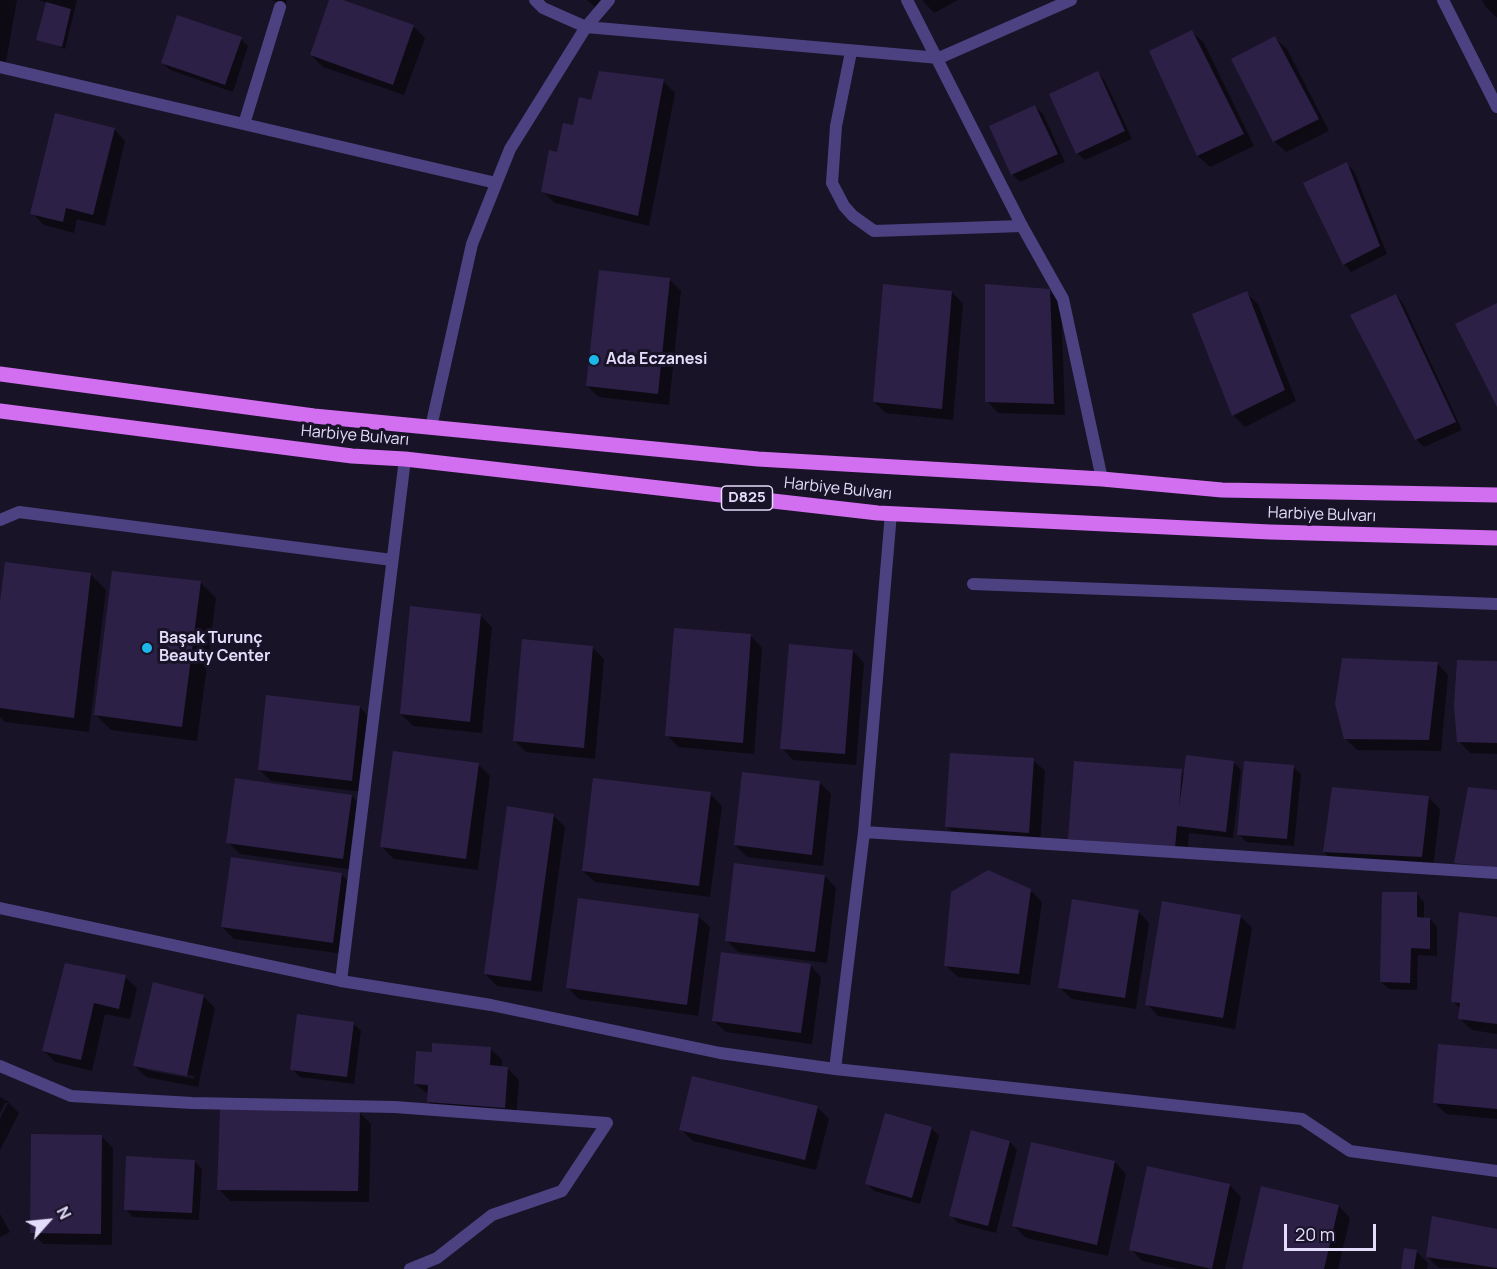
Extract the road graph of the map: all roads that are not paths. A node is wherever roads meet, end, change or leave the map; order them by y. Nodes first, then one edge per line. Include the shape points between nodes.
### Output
1 (535, 0) edge
2 (609, 0) edge
3 (907, 0) edge
4 (1071, 0) edge
5 (1443, 0) edge
6 (280, 7) dead end
7 (586, 27) junction
8 (851, 52) junction
9 (939, 58) junction
10 (0, 67) edge
11 (1497, 107) edge
12 (244, 124) junction
13 (496, 183) junction
14 (1022, 226) junction
15 (0, 374) edge
16 (0, 411) edge
17 (431, 427) junction
18 (405, 459) junction
19 (1102, 479) junction
20 (1497, 495) edge
21 (891, 513) junction
22 (0, 520) edge
23 (1497, 538) edge
24 (392, 561) junction
25 (973, 584) dead end
26 (1497, 604) edge
27 (864, 832) junction
28 (1497, 873) edge
29 (0, 909) edge
30 (341, 981) junction
31 (0, 1066) edge
32 (835, 1069) junction
33 (1497, 1171) edge
34 (410, 1269) edge

1 - 7 street via 543,8
2 - 7 street
3 - 9 street
4 - 9 street
5 - 11 street
6 - 12 street
7 - 8 street
7 - 13 street via 510,149
8 - 9 street
8 - 14 street via 836,126 832,183 853,216 874,231
9 - 14 street
10 - 12 street
12 - 13 street
13 - 17 street via 472,243
14 - 19 street via 1063,299
15 - 17 main road, Harbiye Bulvarı via 314,416
16 - 18 main road, Harbiye Bulvarı / D825 via 352,456
17 - 19 main road, Harbiye Bulvarı via 758,459
18 - 21 main road, Harbiye Bulvarı / D825
18 - 24 street
19 - 20 main road, Harbiye Bulvarı via 1222,490
21 - 23 main road, Harbiye Bulvarı / D825 via 1270,532
21 - 27 street
22 - 24 street via 19,512
24 - 30 street
25 - 26 street
27 - 28 street
27 - 32 street
29 - 30 street
30 - 32 street via 491,1005 720,1053
31 - 34 street via 71,1096 395,1107 607,1123 562,1191 492,1215 437,1258
32 - 33 street via 1302,1119 1350,1151

